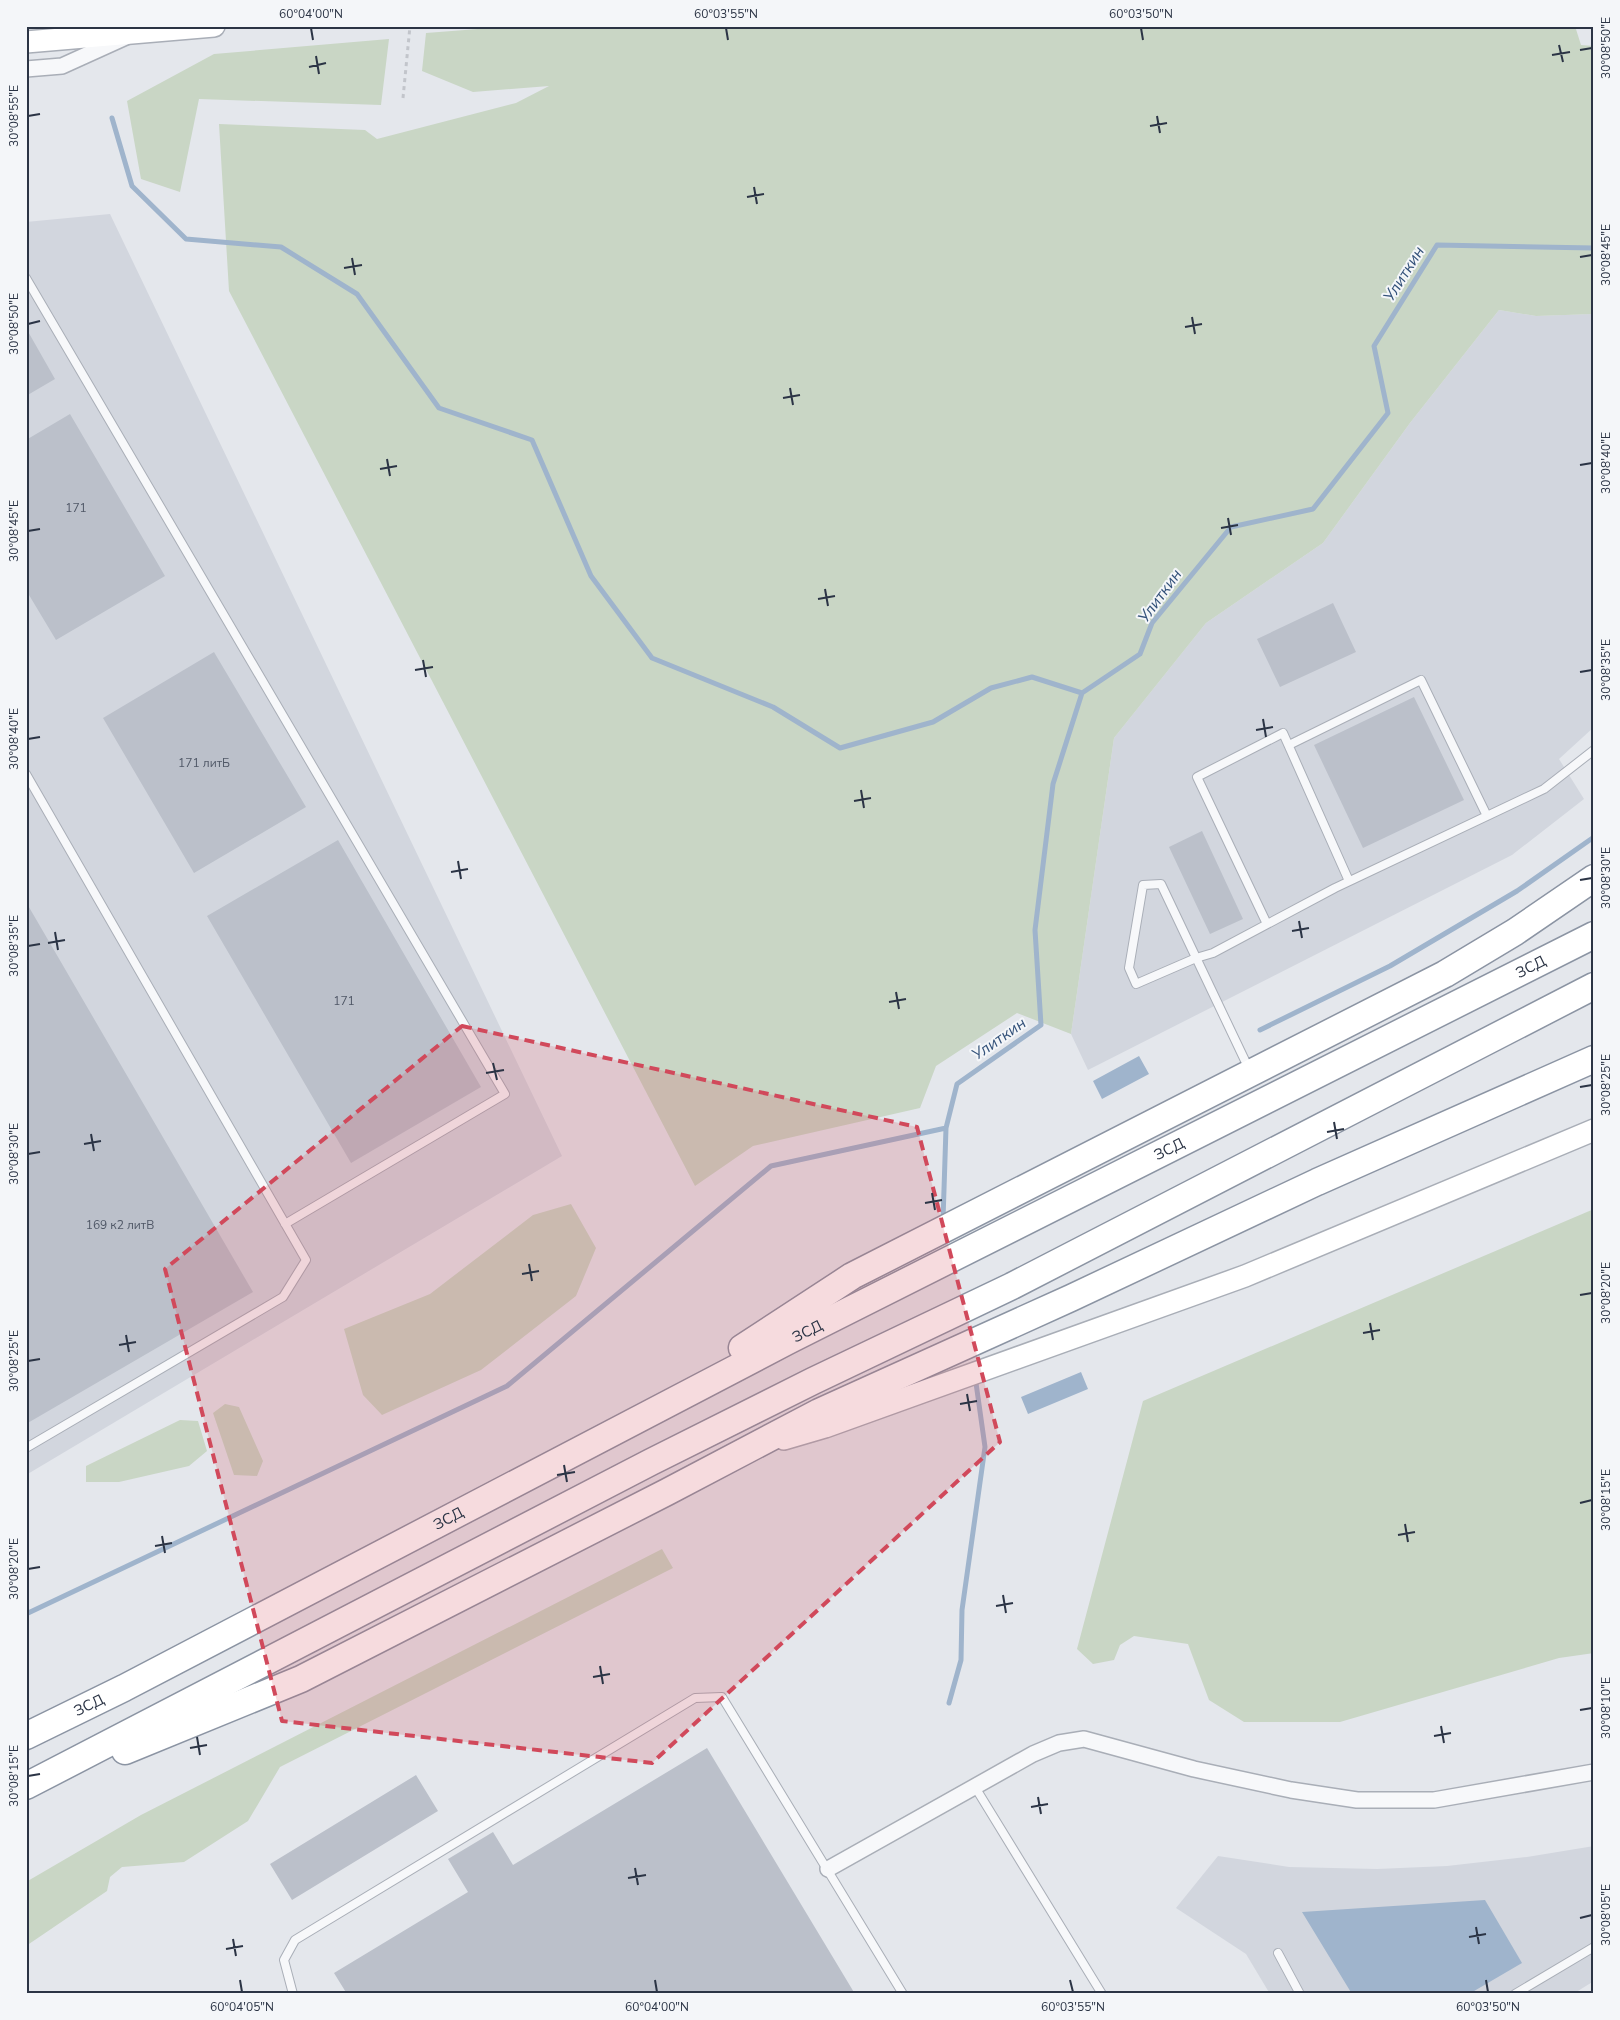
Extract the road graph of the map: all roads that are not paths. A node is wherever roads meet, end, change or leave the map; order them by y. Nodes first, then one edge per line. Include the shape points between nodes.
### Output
1 (214, 26) edge
2 (136, 33) junction
3 (26, 42) edge
4 (26, 69) edge
5 (26, 278) edge
6 (1289, 745) junction
7 (1594, 750) edge
8 (26, 774) edge
9 (1487, 816) junction
10 (1594, 878) edge
11 (1349, 881) junction
12 (1267, 924) junction
13 (1594, 935) edge
14 (1196, 958) junction
15 (1594, 986) edge
16 (1594, 1059) edge
17 (1251, 1073) junction
18 (1594, 1130) edge
19 (285, 1224) junction
20 (630, 1422) junction
21 (26, 1448) edge
22 (745, 1451) junction
23 (26, 1736) edge
24 (1594, 1772) edge
25 (26, 1786) edge
26 (975, 1787) junction
27 (26, 1792) edge
28 (828, 1869) junction
29 (1594, 1947) edge
30 (1278, 1954) dead end
31 (293, 1994) edge
32 (903, 1994) edge
33 (1102, 1994) edge
34 (1300, 1994) edge
35 (1515, 1994) edge

1 - 2 main road
2 - 3 main road via 57,36
2 - 4 street via 62,66
5 - 19 lane via 505,1094
6 - 9 lane via 1421,680
6 - 11 lane
6 - 12 lane via 1283,733 1198,777
7 - 9 lane via 1544,789
8 - 19 lane
9 - 11 lane
10 - 17 highway via 1515,932 1445,974
11 - 12 lane
12 - 14 lane via 1213,953
13 - 20 highway, ЗСД
14 - 14 lane via 1161,884 1143,885 1128,968 1136,984
14 - 17 lane
15 - 25 highway via 1012,1286 651,1462
16 - 22 highway via 1317,1182 820,1412
17 - 20 highway via 852,1276
18 - 22 main road via 1246,1276 825,1427
19 - 21 lane via 306,1260 283,1297
20 - 23 highway, ЗСД
22 - 27 highway via 301,1679
24 - 26 street via 1434,1800 1357,1800 1291,1790 1194,1769 1084,1739 1059,1743 1033,1754
26 - 28 street
26 - 33 lane
28 - 31 lane via 722,1698 695,1698 294,1940 284,1960
28 - 32 lane
29 - 35 lane
30 - 34 lane

